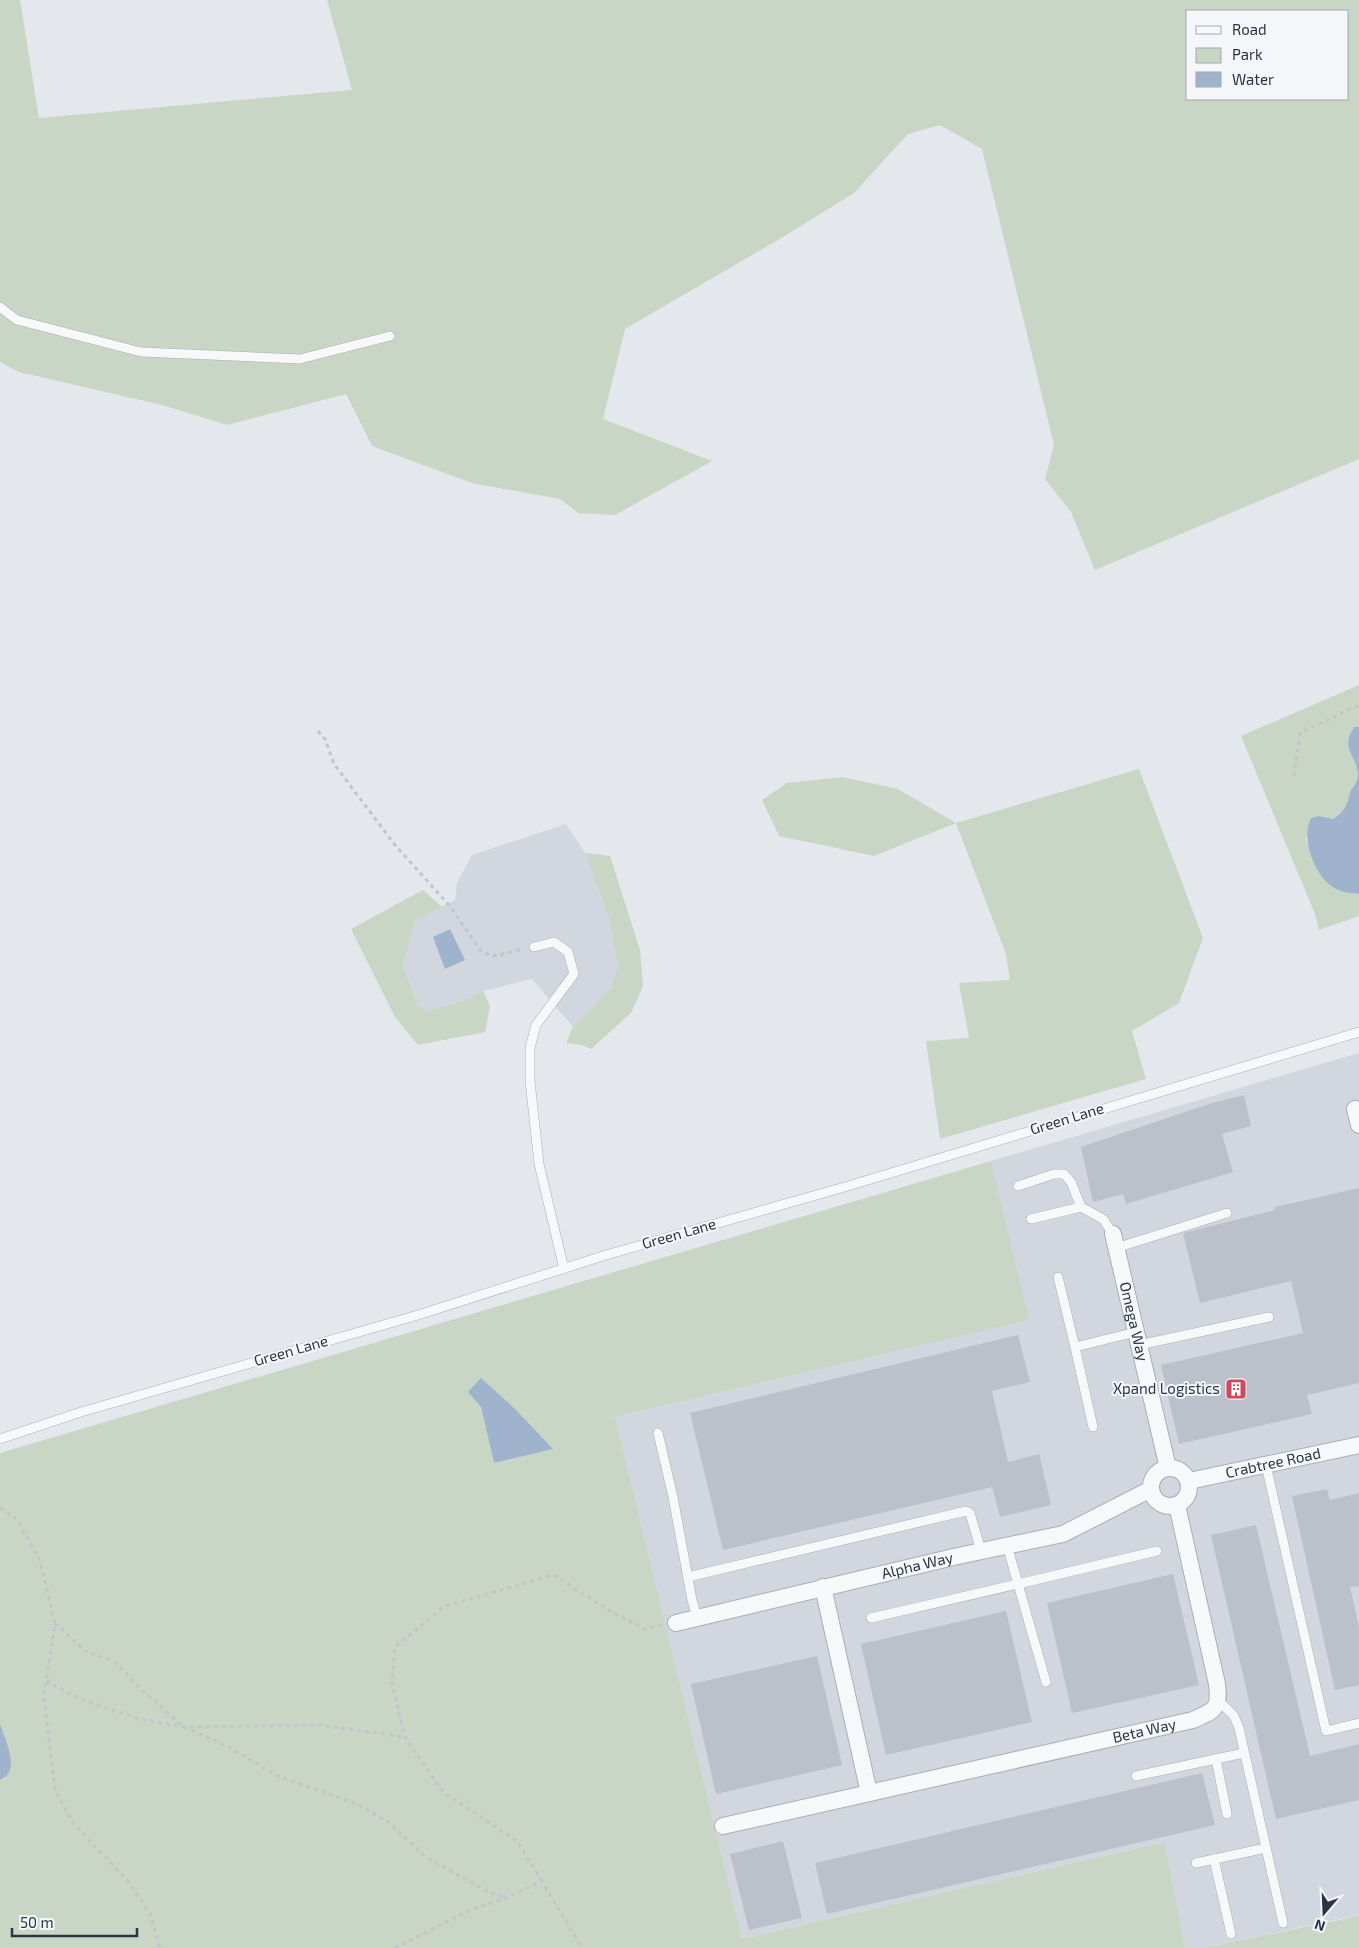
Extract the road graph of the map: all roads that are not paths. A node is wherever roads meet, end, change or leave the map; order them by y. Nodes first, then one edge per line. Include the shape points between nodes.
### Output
1 (0, 307) edge
2 (390, 336) dead end
3 (534, 947) road end
4 (1359, 1032) edge
5 (1355, 1109) dead end
6 (1359, 1125) edge
7 (1018, 1186) dead end
8 (1081, 1207) junction
9 (1227, 1213) dead end
10 (1031, 1219) dead end
11 (1114, 1241) junction
12 (564, 1269) junction
13 (1058, 1277) dead end
14 (1269, 1317) dead end
15 (1137, 1339) junction
16 (1075, 1347) junction
17 (1093, 1427) dead end
18 (658, 1433) dead end
19 (0, 1439) edge
20 (1359, 1445) edge
21 (1266, 1465) junction
22 (1168, 1468) junction
23 (1189, 1481) junction
24 (1151, 1490) junction
25 (1177, 1505) junction
26 (1008, 1546) junction
27 (1157, 1550) dead end
28 (981, 1551) junction
29 (688, 1576) junction
30 (1018, 1584) junction
31 (823, 1587) junction
32 (697, 1617) junction
33 (871, 1618) dead end
34 (676, 1623) road end
35 (1046, 1682) dead end
36 (1219, 1701) junction
37 (1359, 1722) edge
38 (1244, 1753) junction
39 (1216, 1759) junction
40 (1136, 1776) dead end
41 (869, 1793) junction
42 (1227, 1814) dead end
43 (723, 1826) dead end
44 (1266, 1848) junction
45 (1214, 1859) junction
46 (1196, 1863) dead end
47 (1283, 1923) dead end
48 (1231, 1934) dead end

1 - 2 lane via 16,320 141,352 300,359
3 - 12 lane via 554,942 568,952 574,974 536,1025 530,1048 530,1081 539,1164
4 - 12 lane, Green Lane
5 - 6 street
7 - 8 lane via 1054,1174 1064,1174 1071,1182
8 - 10 lane
8 - 11 lane via 1103,1219
9 - 11 lane
11 - 15 street, Omega Way
12 - 19 lane, Green Lane
13 - 16 lane
14 - 15 lane
15 - 16 lane
15 - 22 street, Omega Way
16 - 17 lane
18 - 29 lane
20 - 21 street, Crabtree Road
21 - 23 street, Crabtree Road
21 - 37 lane via 1326,1731
22 - 23 street via 1182,1472
22 - 24 street via 1155,1475
23 - 25 street via 1189,1492
24 - 25 street via 1157,1502
24 - 26 street, Alpha Way via 1063,1534
25 - 36 street
26 - 28 street, Alpha Way
26 - 30 lane
27 - 30 lane
28 - 29 lane via 970,1513 966,1511
28 - 31 street, Alpha Way
29 - 32 lane
30 - 33 lane
30 - 35 lane
31 - 32 street, Alpha Way
31 - 41 street
32 - 34 street, Alpha Way
36 - 38 lane via 1234,1716
36 - 41 street, Beta Way via 1207,1714 1193,1720
38 - 39 lane
38 - 44 lane
39 - 40 lane
39 - 42 lane
41 - 43 street, Beta Way
44 - 45 lane
44 - 47 lane
45 - 46 lane
45 - 48 lane

